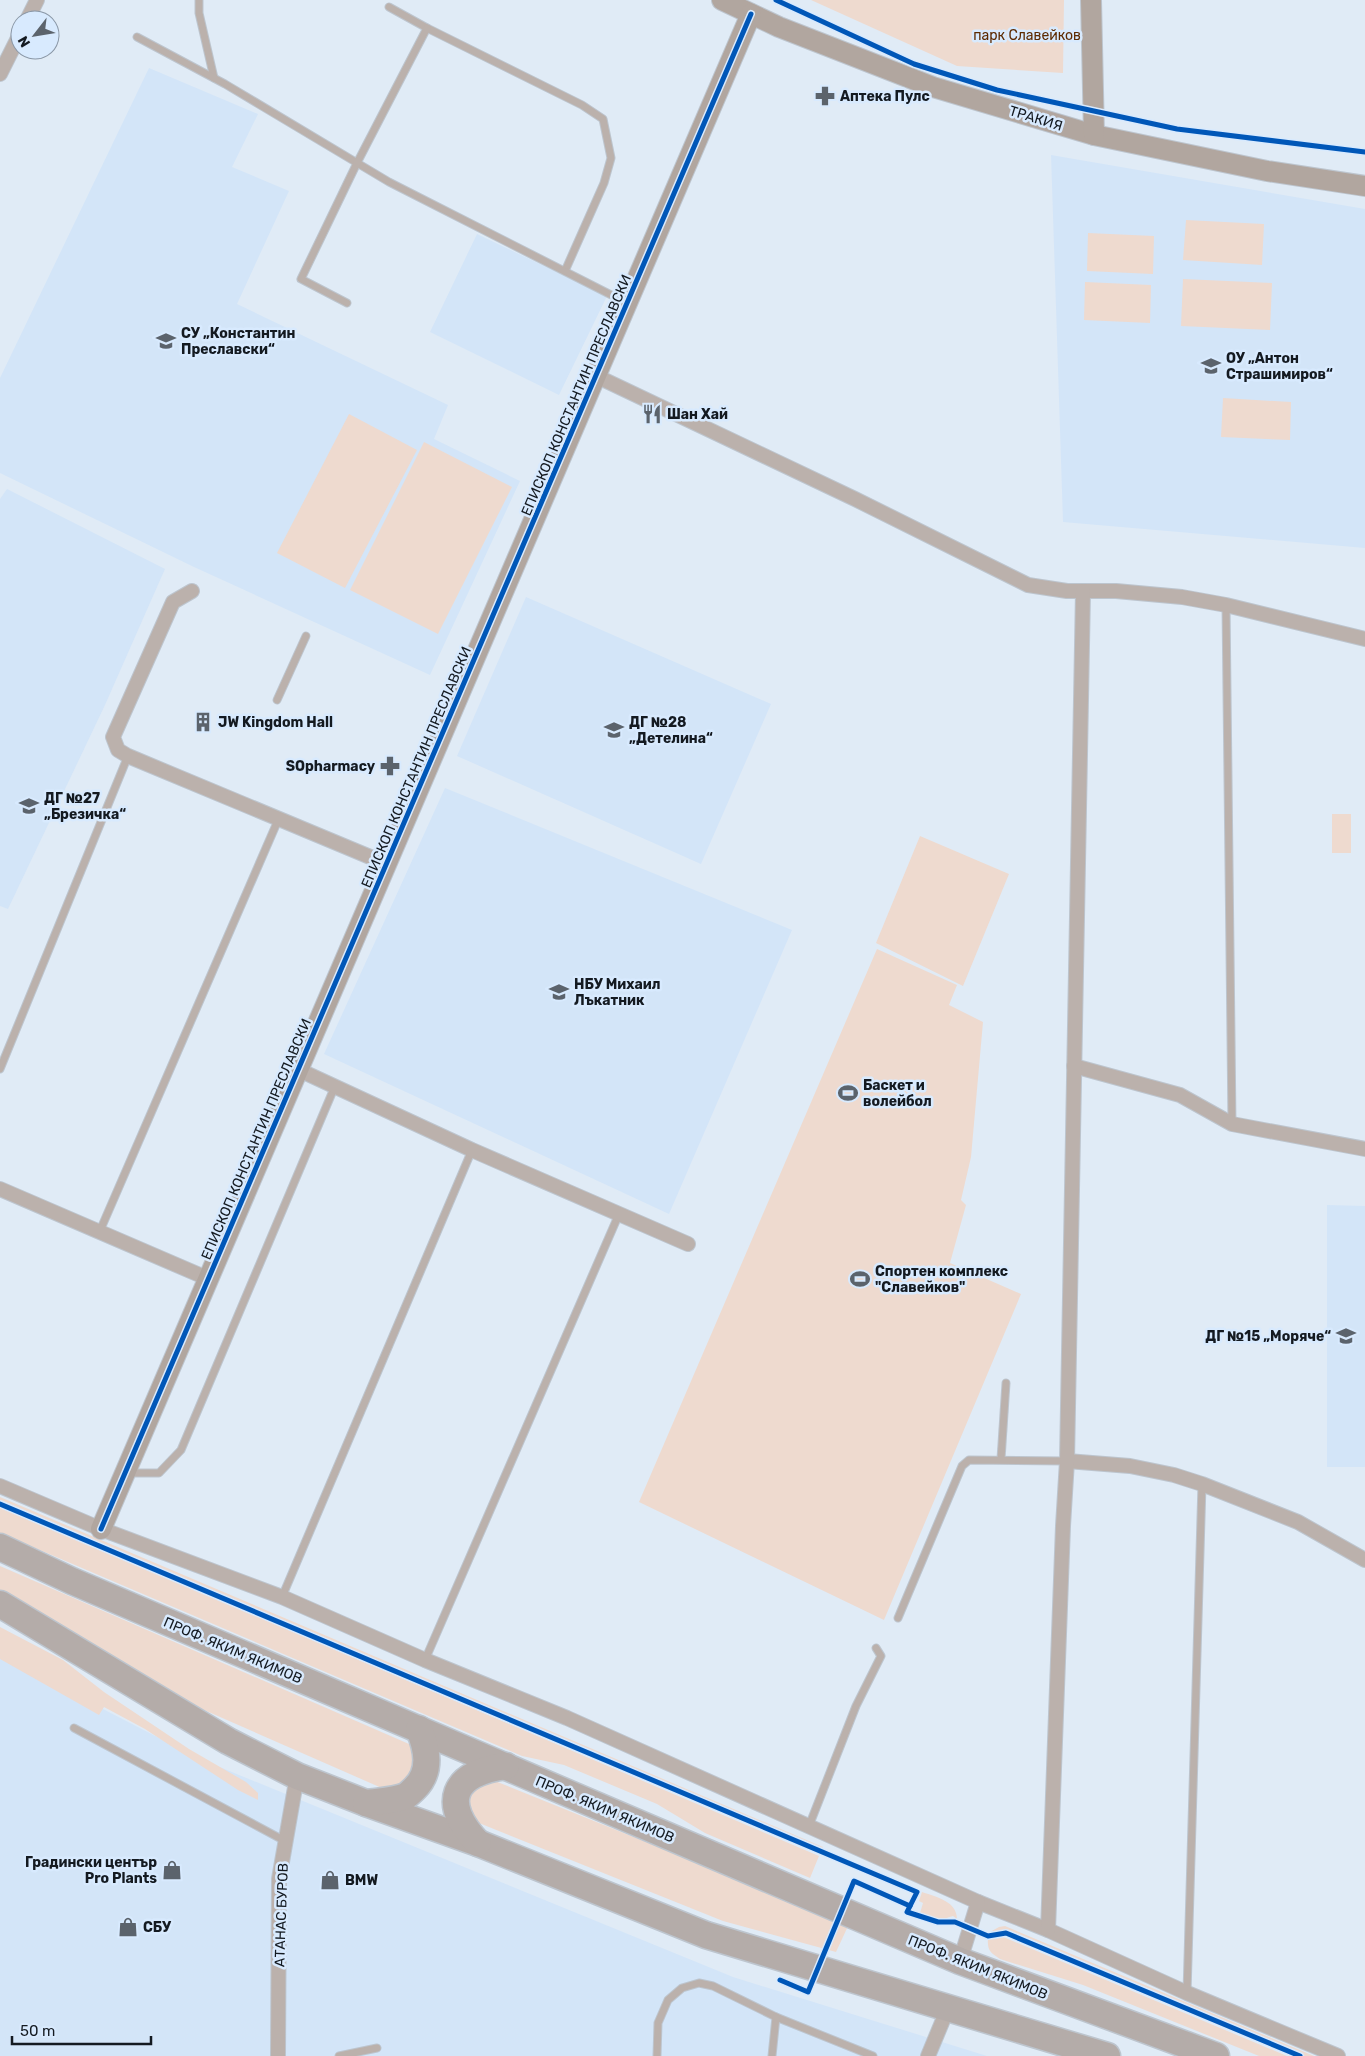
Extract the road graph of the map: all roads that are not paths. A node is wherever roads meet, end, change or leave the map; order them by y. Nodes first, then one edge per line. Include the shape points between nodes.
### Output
1 (199, 0) edge
2 (722, 0) edge
3 (1091, 0) edge
4 (389, 7) dead end
5 (751, 14) junction
6 (427, 28) junction
7 (137, 37) dead end
8 (10, 54) edge
9 (0, 74) edge
10 (214, 78) junction
11 (1094, 135) junction
12 (357, 163) junction
13 (1365, 186) edge
14 (565, 271) junction
15 (627, 303) junction
16 (347, 304) dead end
17 (596, 376) junction
18 (192, 591) dead end
19 (1083, 591) junction
20 (1226, 605) junction
21 (306, 636) dead end
22 (1365, 639) edge
23 (277, 700) dead end
24 (128, 756) junction
25 (279, 818) junction
26 (387, 864) junction
27 (1074, 1066) junction
28 (0, 1069) edge
29 (297, 1069) junction
30 (335, 1086) junction
31 (1232, 1124) junction
32 (1365, 1149) edge
33 (472, 1150) junction
34 (0, 1189) edge
35 (619, 1214) junction
36 (99, 1233) junction
37 (688, 1244) dead end
38 (208, 1279) junction
39 (1006, 1383) dead end
40 (1001, 1459) junction
41 (1067, 1461) junction
42 (125, 1473) junction
43 (1202, 1484) junction
44 (0, 1486) edge
45 (101, 1529) junction
46 (0, 1547) edge
47 (1365, 1560) edge
48 (282, 1597) junction
49 (0, 1604) edge
50 (898, 1618) dead end
51 (876, 1648) dead end
52 (425, 1660) junction
53 (74, 1728) dead end
54 (419, 1729) junction
55 (506, 1766) junction
56 (297, 1776) junction
57 (366, 1803) junction
58 (809, 1826) junction
59 (285, 1841) junction
60 (478, 1843) junction
61 (978, 1902) junction
62 (1048, 1930) junction
63 (960, 1961) junction
64 (1188, 1993) junction
65 (948, 2008) junction
66 (776, 2017) junction
67 (377, 2048) dead end
68 (278, 2056) edge
69 (339, 2056) edge
70 (658, 2056) edge
71 (772, 2056) edge
72 (873, 2056) edge
73 (928, 2056) edge
74 (1107, 2056) edge
75 (1216, 2056) edge
76 (1338, 2056) edge

1 - 10 lane
2 - 5 street, ТРАКИЯ
3 - 11 street
4 - 6 lane
5 - 11 street, ТРАКИЯ via 933,87
5 - 15 street, ЕПИСКОП КОНСТАНТИН ПРЕСЛАВСКИ
6 - 12 lane
6 - 14 lane via 582,105 603,119 611,158 604,183
7 - 10 lane
8 - 9 street
10 - 12 lane
11 - 13 street, ТРАКИЯ via 1267,171
12 - 14 lane via 388,182
12 - 16 lane via 301,279
14 - 15 lane
15 - 17 street, ЕПИСКОП КОНСТАНТИН ПРЕСЛАВСКИ
17 - 19 street via 1028,585
17 - 26 street, ЕПИСКОП КОНСТАНТИН ПРЕСЛАВСКИ
18 - 24 street via 173,602 113,737 118,750
19 - 20 street via 1173,596
19 - 27 street
20 - 22 street
20 - 31 lane
21 - 23 lane
24 - 25 street
24 - 28 lane
25 - 26 street
25 - 36 lane
26 - 29 street, ЕПИСКОП КОНСТАНТИН ПРЕСЛАВСКИ
27 - 31 street via 1180,1095
27 - 41 street
29 - 30 street
29 - 38 street, ЕПИСКОП КОНСТАНТИН ПРЕСЛАВСКИ
30 - 33 street
30 - 42 lane via 181,1450 159,1473
31 - 32 street
33 - 35 street
33 - 48 lane
34 - 36 street
35 - 37 street
35 - 52 lane
36 - 38 street
38 - 42 street, ЕПИСКОП КОНСТАНТИН ПРЕСЛАВСКИ
39 - 40 lane
40 - 41 lane
40 - 50 lane via 969,1460 962,1466
41 - 43 street via 1130,1466
41 - 62 street
42 - 45 street, ЕПИСКОП КОНСТАНТИН ПРЕСЛАВСКИ
43 - 47 street via 1298,1522
43 - 64 lane
44 - 45 street
45 - 48 street
46 - 54 highway, ПРОФ. ЯКИМ ЯКИМОВ
48 - 52 street
49 - 56 highway via 228,1741
51 - 58 lane via 881,1656 856,1706
52 - 58 street via 567,1718
53 - 59 lane
54 - 55 highway, ПРОФ. ЯКИМ ЯКИМОВ
54 - 57 highway via 425,1745 426,1763 418,1785 407,1795
55 - 60 highway via 476,1773 455,1796 461,1822
55 - 63 highway, ПРОФ. ЯКИМ ЯКИМОВ
56 - 57 highway
56 - 59 street, АТАНАС БУРОВ
57 - 60 highway
58 - 61 street
59 - 68 street, АТАНАС БУРОВ via 279,1879
60 - 65 highway via 706,1935
61 - 62 street
61 - 63 street
62 - 64 street
63 - 75 highway, ПРОФ. ЯКИМ ЯКИМОВ
64 - 76 street
65 - 73 street
65 - 74 highway
66 - 70 lane via 714,1986 699,1983 682,1988 662,2010 658,2023
66 - 71 lane
66 - 72 lane
67 - 69 lane

